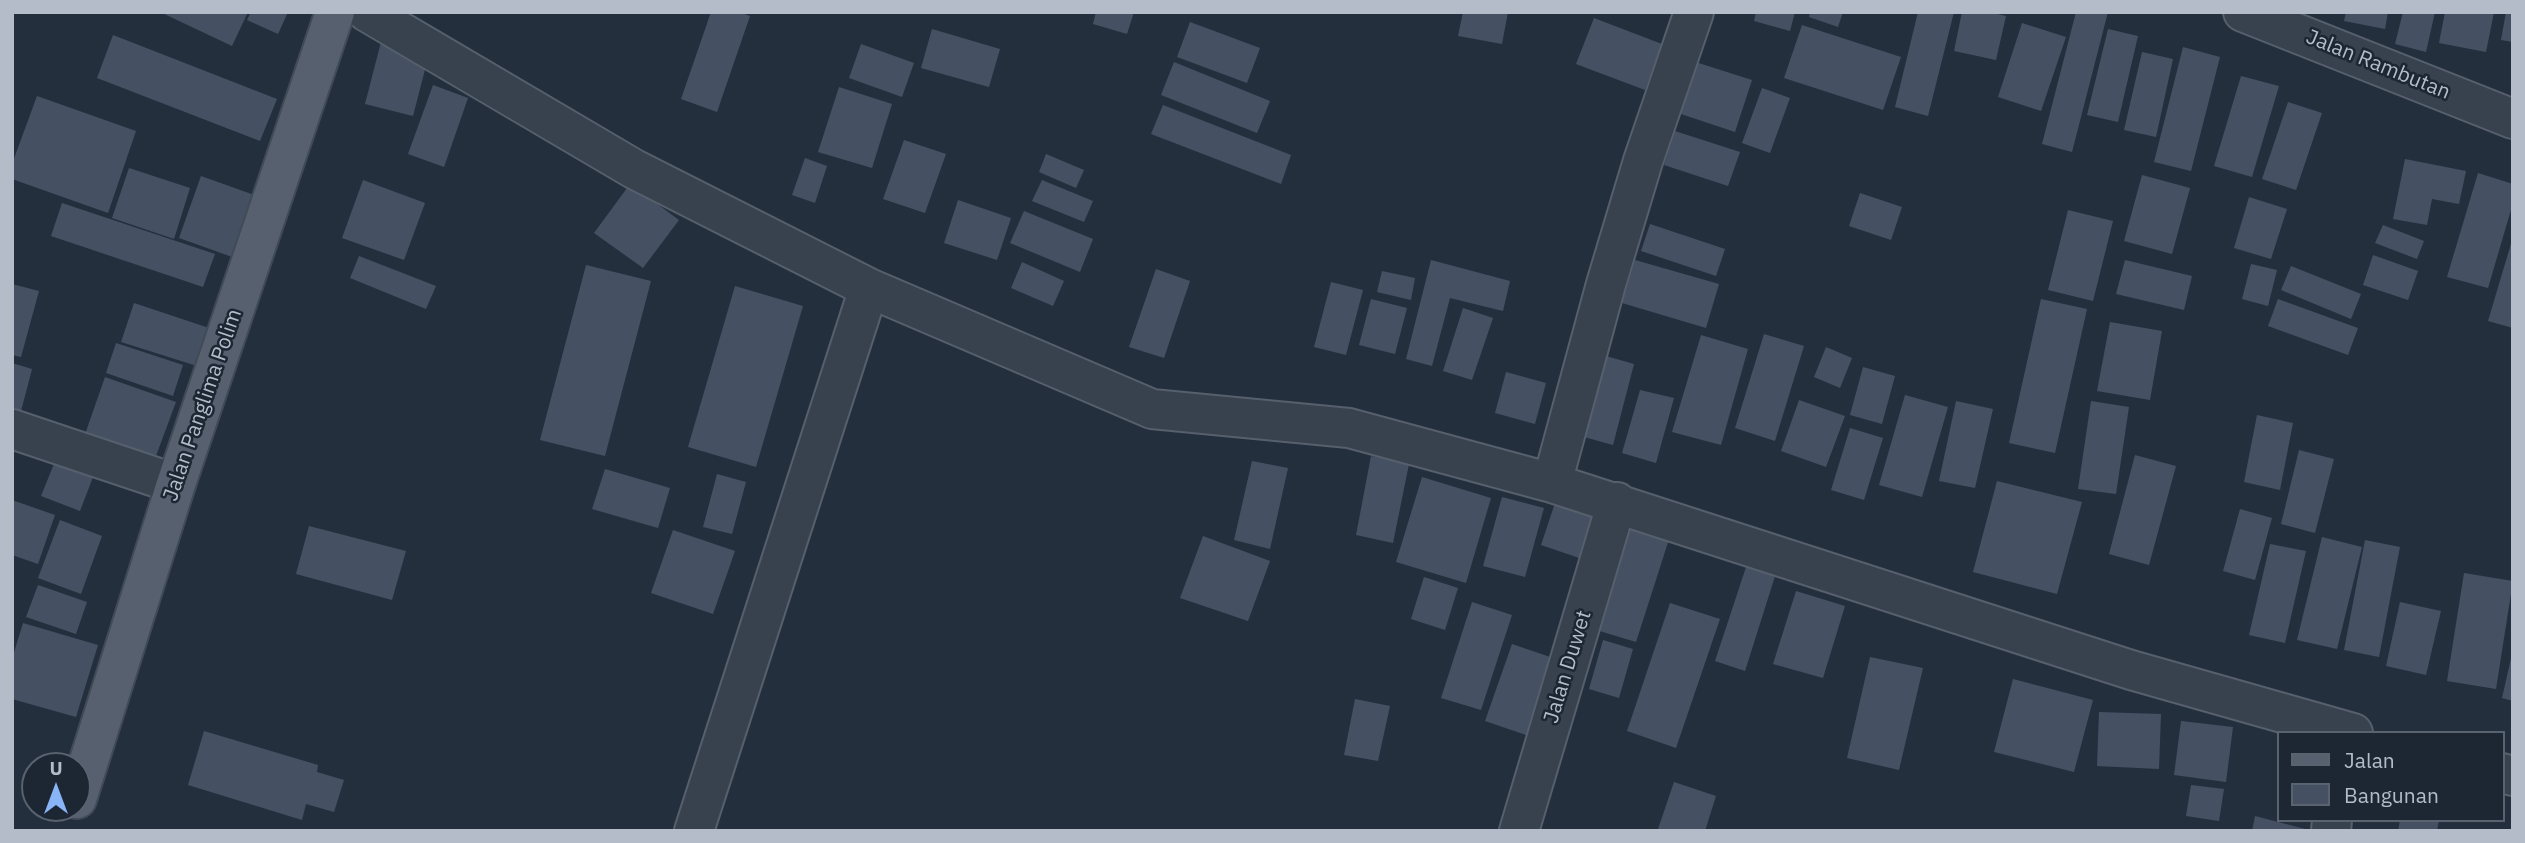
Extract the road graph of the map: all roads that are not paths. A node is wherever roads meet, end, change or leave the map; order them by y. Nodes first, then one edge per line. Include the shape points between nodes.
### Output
1 (335, 12) edge
2 (367, 12) edge
3 (1694, 12) edge
4 (2243, 12) edge
5 (2313, 25) edge
6 (2513, 119) edge
7 (869, 288) junction
8 (12, 429) edge
9 (1552, 483) junction
10 (176, 484) junction
11 (1617, 502) junction
12 (2346, 731) edge
13 (91, 754) edge
14 (694, 831) edge
15 (1519, 831) edge

1 - 10 main road, Jalan Panglima Polim
2 - 7 street via 634,169
3 - 9 street via 1643,161
4 - 5 street, Jalan Rambutan
5 - 6 street, Jalan Rambutan
7 - 9 street via 1152,409 1349,428
7 - 14 street
8 - 10 street
9 - 11 street
10 - 13 main road, Jalan Panglima Polim
11 - 12 street via 2131,670
11 - 15 street, Jalan Duwet

